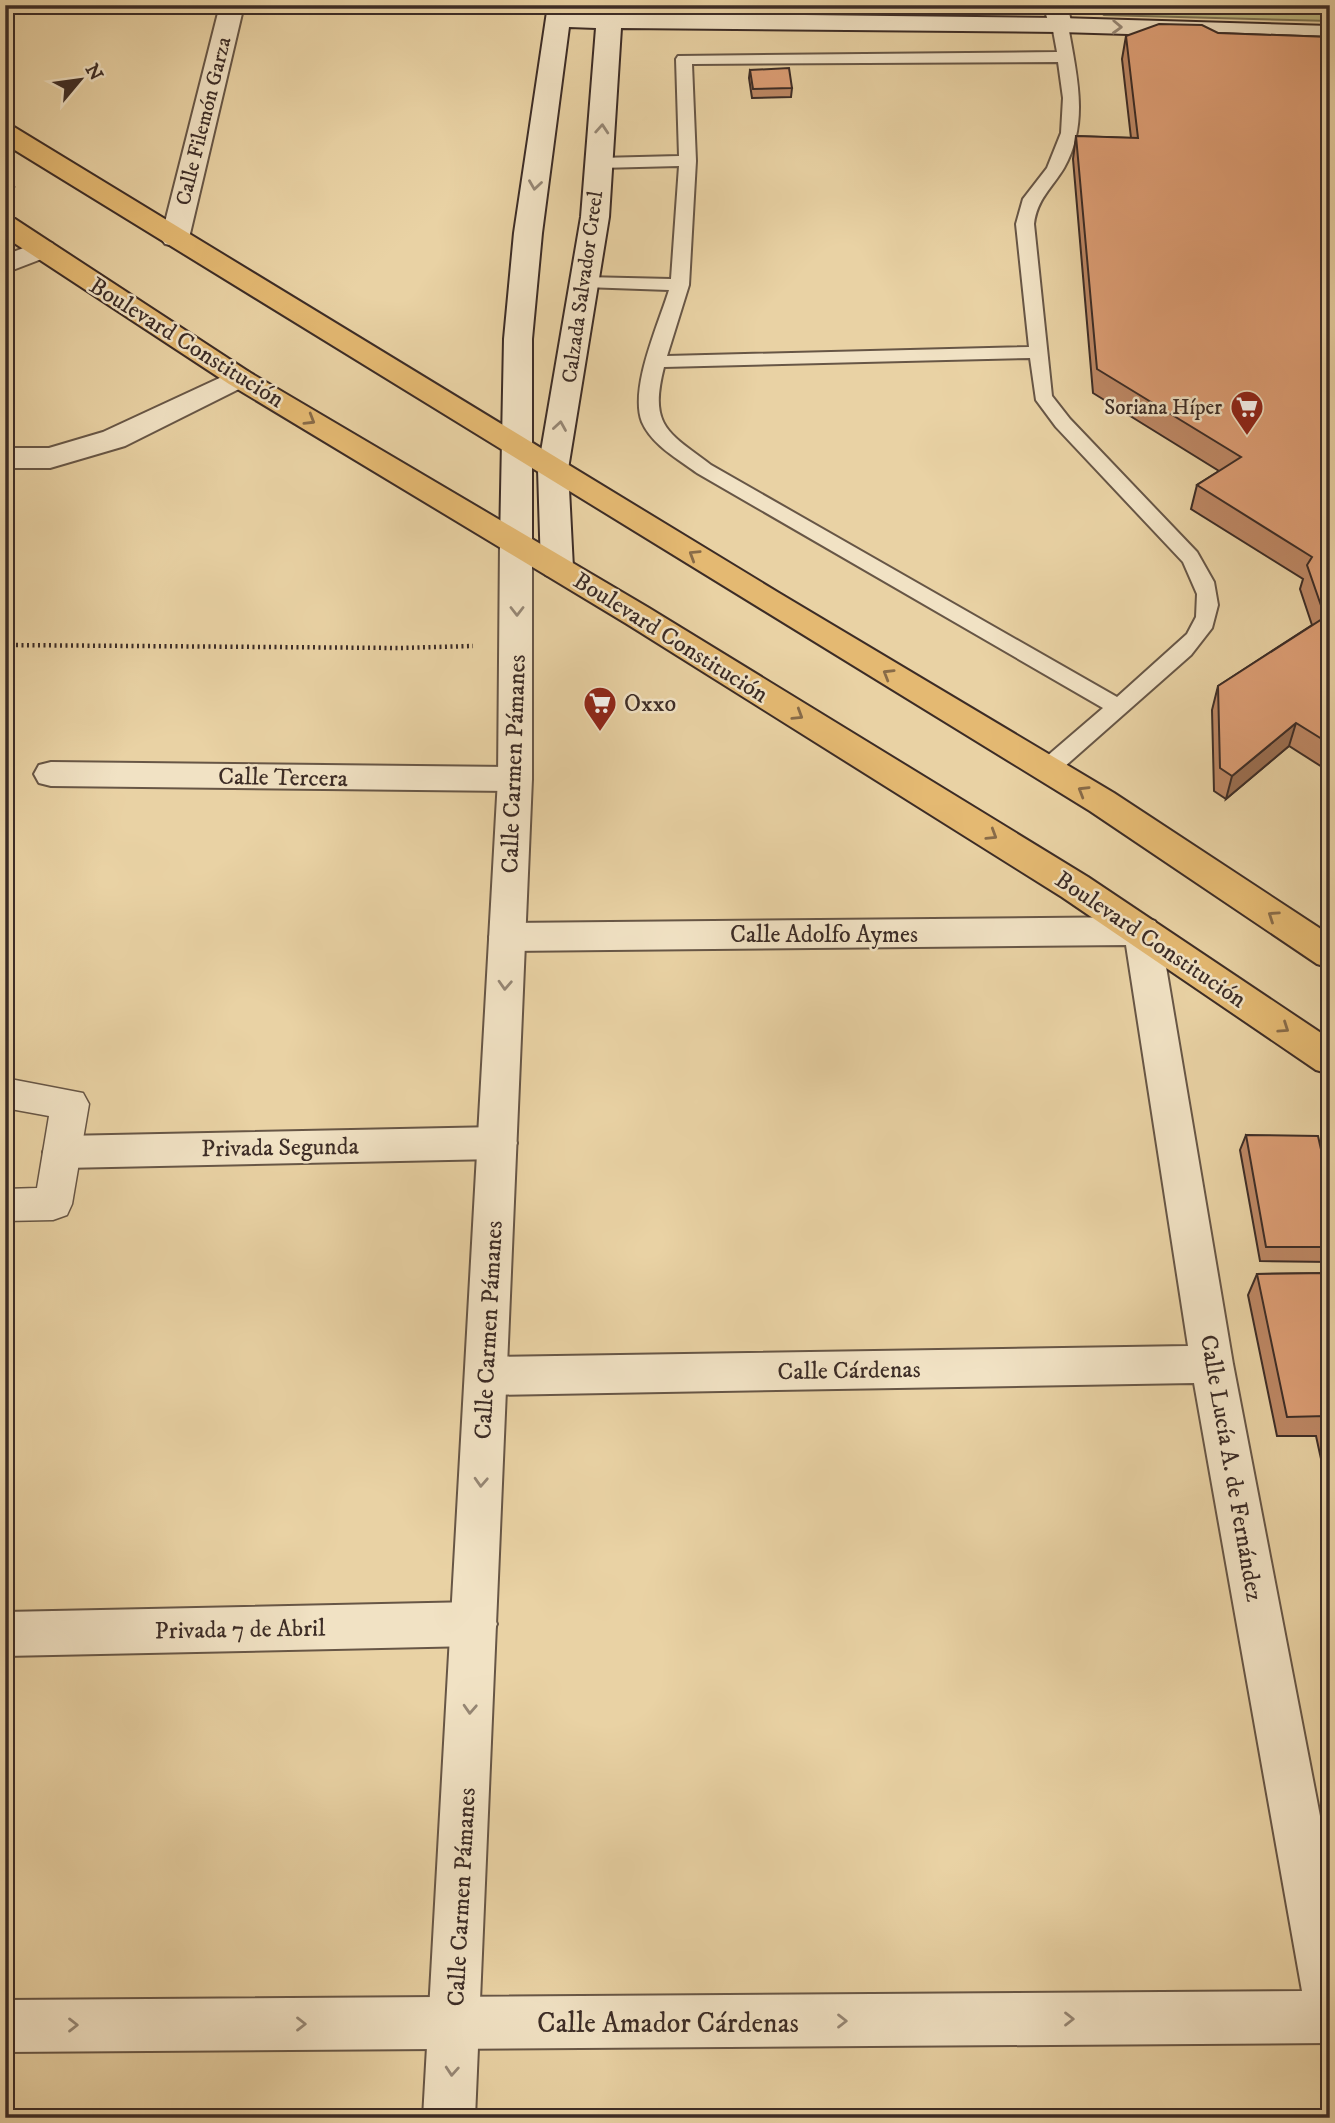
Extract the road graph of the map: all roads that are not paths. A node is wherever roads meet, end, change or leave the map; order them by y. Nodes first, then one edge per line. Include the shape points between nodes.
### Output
1 (232, 5) edge
2 (559, 13) edge
3 (610, 13) edge
4 (1057, 15) edge
5 (1330, 33) edge
6 (1064, 57) junction
7 (5, 132) edge
8 (688, 161) junction
9 (599, 163) junction
10 (5, 225) edge
11 (175, 237) junction
12 (41, 249) junction
13 (5, 265) edge
14 (584, 282) junction
15 (680, 285) junction
16 (1037, 352) junction
17 (657, 362) junction
18 (239, 377) junction
19 (518, 447) junction
20 (5, 458) edge
21 (553, 469) junction
22 (516, 543) junction
23 (558, 568) junction
24 (1118, 707) junction
25 (1047, 769) junction
26 (51, 774) dead end
27 (515, 779) junction
28 (1142, 931) junction
29 (507, 937) junction
30 (1330, 954) edge
31 (1330, 1059) edge
32 (5, 1093) edge
33 (497, 1143) junction
34 (63, 1152) junction
35 (5, 1205) edge
36 (1212, 1364) junction
37 (486, 1376) junction
38 (474, 1624) junction
39 (5, 1634) edge
40 (1330, 2003) edge
41 (1330, 2017) edge
42 (455, 2024) junction
43 (5, 2026) edge
44 (449, 2118) edge

1 - 11 street, Calle Filemón Garza
2 - 3 street
2 -> 19 street via 521,299
3 - 4 street
9 -> 3 street, Calzada Salvador Creel
4 -> 5 street
4 - 6 lane
6 - 8 lane via 684,59
6 - 16 lane via 1073,106 1072,129 1055,168 1029,202 1026,214
7 - 11 main road
8 - 9 lane
8 - 15 lane
9 - 14 street, Calzada Salvador Creel
10 - 12 main road, Boulevard Constitución
11 - 19 main road
12 - 13 street
12 - 18 main road, Boulevard Constitución
14 - 15 lane
21 -> 14 street, Calzada Salvador Creel
15 - 17 lane
16 - 17 lane
16 - 24 lane via 1043,396 1051,409 1178,544 1206,583 1207,615 1195,640
17 - 24 lane via 648,410 668,442 724,480
18 - 20 street via 114,439 50,458
18 -> 22 main road, Boulevard Constitución
19 - 21 main road
19 - 22 street
21 - 23 street, Calzada Salvador Creel
25 -> 21 main road
22 - 23 main road, Boulevard Constitución
22 -> 27 street, Calle Carmen Pámanes
23 -> 28 main road, Boulevard Constitución
24 - 25 lane
30 -> 25 main road
26 - 27 street, Calle Tercera
27 - 29 street, Calle Carmen Pámanes
28 - 29 street, Calle Adolfo Aymes
28 -> 31 main road, Boulevard Constitución
28 - 36 street, Calle Lucía A. de Fernández
29 -> 33 street, Calle Carmen Pámanes
32 - 34 street via 70,1104
33 - 34 street, Privada Segunda
33 - 37 street, Calle Carmen Pámanes
34 - 35 street via 53,1204
36 - 37 street, Calle Cárdenas
36 - 40 street, Calle Lucía A. de Fernández
37 -> 38 street, Calle Carmen Pámanes
38 - 39 street, Privada 7 de Abril
38 -> 42 street, Calle Carmen Pámanes
42 -> 41 street, Calle Amador Cárdenas
43 -> 42 street, Calle Amador Cárdenas
42 -> 44 street, Calle Carmen Pámanes

